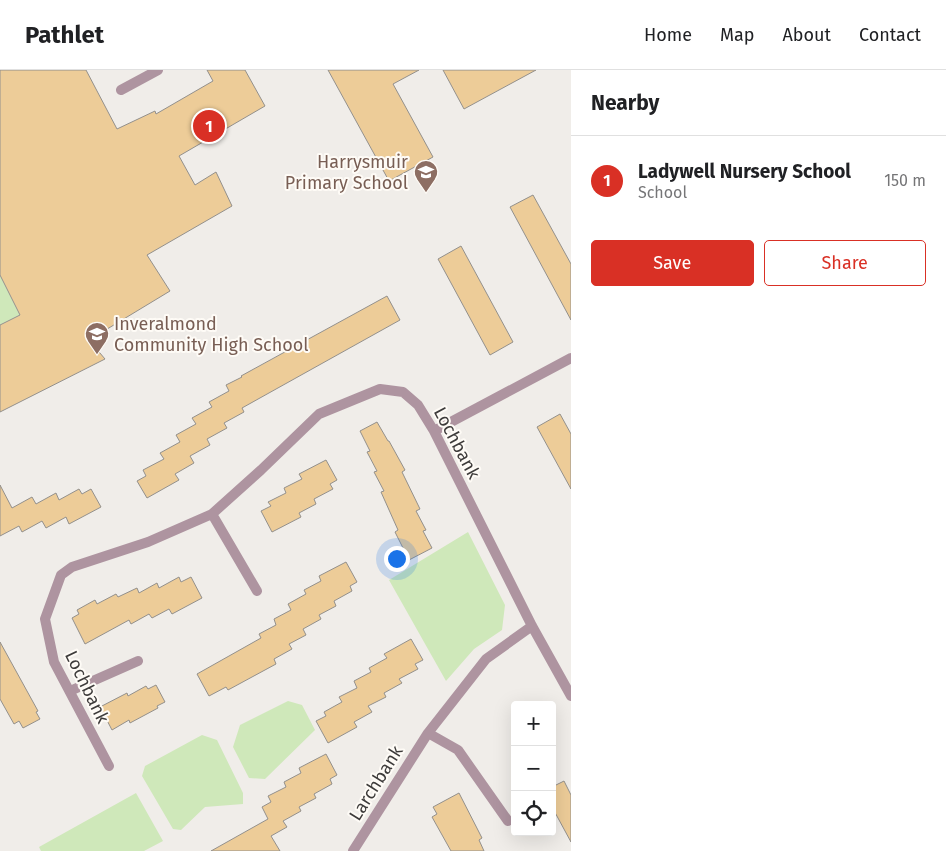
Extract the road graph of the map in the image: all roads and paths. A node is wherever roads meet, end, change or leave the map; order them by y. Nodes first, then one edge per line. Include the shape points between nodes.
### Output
1 (158, 70) edge
2 (121, 90) dead end
3 (571, 358) edge
4 (434, 431) junction
5 (212, 514) junction
6 (257, 591) dead end
7 (532, 626) junction
8 (138, 660) dead end
9 (70, 691) junction
10 (571, 696) edge
11 (428, 733) junction
12 (109, 766) dead end
13 (508, 821) dead end
14 (353, 851) edge

1 - 2 street
3 - 4 street
4 - 5 street, Lochbank via 418,405 403,392 380,389 319,414
4 - 7 street, Lochbank
5 - 6 street
5 - 9 street, Lochbank via 148,542 72,567 61,575 45,619 54,662
7 - 10 street, Lochbank
7 - 11 street, Larchbank via 486,660
8 - 9 street
9 - 12 street, Lochbank
11 - 13 street via 458,750
11 - 14 street, Larchbank

